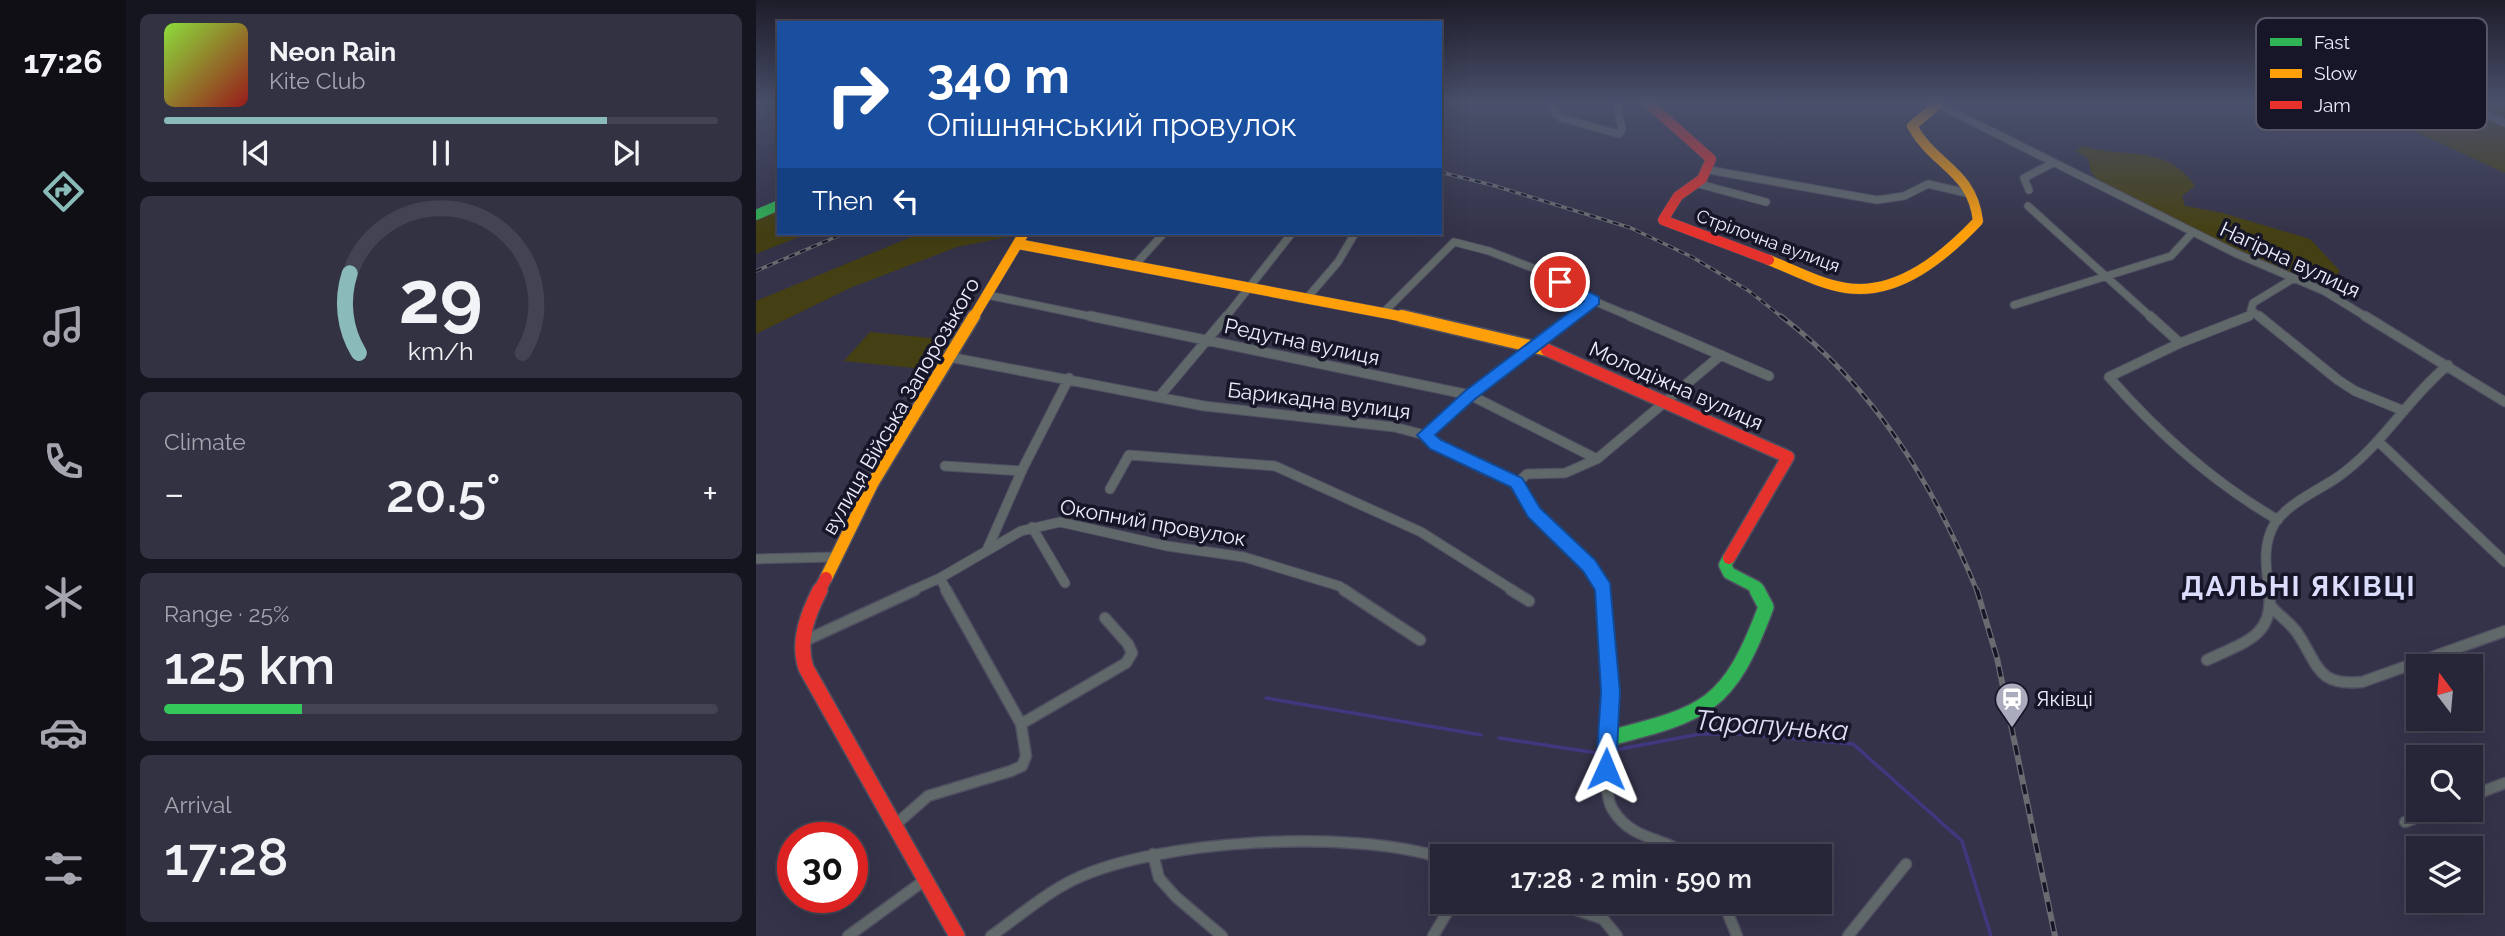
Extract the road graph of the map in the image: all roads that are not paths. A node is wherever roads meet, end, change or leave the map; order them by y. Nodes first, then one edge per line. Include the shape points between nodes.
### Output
1 (1696, 145) edge
2 (1924, 145) edge
3 (2017, 145) edge
4 (2053, 163) junction
5 (1709, 170) junction
6 (1699, 184) junction
7 (2029, 190) dead end
8 (1970, 194) junction
9 (1766, 202) dead end
10 (777, 206) edge
11 (2028, 206) dead end
12 (756, 215) edge
13 (2192, 233) junction
14 (1162, 235) edge
15 (1290, 235) edge
16 (1354, 235) edge
17 (1021, 238) edge
18 (1134, 266) junction
19 (2104, 277) junction
20 (2294, 278) junction
21 (1247, 288) junction
22 (987, 295) junction
23 (1307, 298) junction
24 (1594, 301) junction
25 (2014, 305) dead end
26 (2251, 310) junction
27 (1384, 312) junction
28 (1208, 340) junction
29 (2180, 343) junction
30 (1536, 346) junction
31 (1721, 355) junction
32 (949, 357) junction
33 (2448, 365) junction
34 (1769, 376) dead end
35 (1069, 379) junction
36 (1470, 395) junction
37 (1159, 397) junction
38 (1666, 401) junction
39 (2505, 402) edge
40 (2404, 411) junction
41 (1425, 435) junction
42 (2380, 443) junction
43 (1597, 459) junction
44 (945, 466) dead end
45 (1022, 471) junction
46 (1517, 483) junction
47 (1110, 489) dead end
48 (2278, 520) junction
49 (1032, 527) junction
50 (987, 550) junction
51 (835, 557) junction
52 (756, 559) edge
53 (2505, 562) edge
54 (940, 578) junction
55 (1065, 583) dead end
56 (1529, 601) dead end
57 (2271, 606) junction
58 (1105, 618) dead end
59 (2505, 631) edge
60 (1420, 640) dead end
61 (802, 642) junction
62 (2207, 660) dead end
63 (1021, 724) junction
64 (1606, 739) junction
65 (2505, 783) edge
66 (2483, 791) edge
67 (894, 826) junction
68 (1666, 844) edge
69 (1430, 852) edge
70 (1153, 854) junction
71 (1906, 864) dead end
72 (925, 880) junction
73 (1446, 914) edge
74 (1588, 914) edge
75 (1728, 914) edge
76 (848, 936) edge
77 (957, 936) edge
78 (991, 936) edge
79 (1222, 936) edge
80 (1433, 936) edge
81 (1617, 936) edge
82 (1737, 936) edge
83 (1848, 936) edge

1 - 5 street via 1712,159
2 - 8 street, Стрілочна вулиця via 1962,176
3 - 4 street, Нагірна вулиця
4 - 7 street via 2024,178
4 - 13 street, Нагірна вулиця
5 - 6 street
5 - 8 street via 1877,200 1904,196 1928,184
6 - 8 street, Стрілочна вулиця via 1677,197 1663,220 1846,289 1892,285 1958,244 1978,221
6 - 9 street
10 - 12 street
11 - 19 street
13 - 19 street via 2171,256
13 - 20 street, Нагірна вулиця
14 - 18 street
15 - 21 street
16 - 23 street
17 - 18 street, Молодіжна вулиця
17 - 22 street, вулиця Війська Запорозького
18 - 21 street, Молодіжна вулиця
19 - 25 street
19 - 29 street
20 - 26 street via 2253,303
20 - 33 street, Нагірна вулиця
21 - 23 street, Молодіжна вулиця
21 - 28 street
22 - 28 street, Редутна вулиця
22 - 32 street, вулиця Війська Запорозького
23 - 27 street, Молодіжна вулиця
24 - 27 street via 1543,272 1454,242
24 - 30 street
24 - 31 street
26 - 29 street via 2245,319
26 - 40 street via 2338,380
27 - 30 street, Молодіжна вулиця
28 - 36 street, Редутна вулиця
28 - 37 street
29 - 48 street via 2112,374 2112,383 2192,458 2245,501
30 - 36 street
30 - 38 street, Молодіжна вулиця
31 - 34 street
31 - 38 street
32 - 35 street, Барикадна вулиця
32 - 51 street, вулиця Війська Запорозького
33 - 39 street, Нагірна вулиця
33 - 40 street via 2428,380
35 - 37 street, Барикадна вулиця
35 - 45 street
36 - 41 street
36 - 43 street, Редутна вулиця
37 - 41 street, Барикадна вулиця via 1394,427
38 - 43 street
38 - 64 street, Молодіжна вулиця via 1788,457 1725,565 1729,573 1756,587 1766,607 1744,663 1728,688 1703,709
40 - 42 street
41 - 46 street, Барикадна вулиця
42 - 48 street
42 - 53 street
43 - 46 street via 1565,473 1527,474
44 - 45 street
45 - 50 street
46 - 64 street via 1534,513 1589,565 1604,589 1611,692
47 - 56 street via 1129,456 1275,466 1421,532
48 - 57 street via 2266,539
49 - 50 street, Окопний провулок
49 - 55 street
49 - 60 street, Окопний провулок via 1059,522 1167,547 1244,557 1339,586
50 - 54 street, Окопний провулок
51 - 52 street
51 - 61 street, вулиця Війська Запорозького
54 - 61 street, Окопний провулок
54 - 63 street
57 - 59 street via 2297,632 2315,668 2346,685
57 - 62 street via 2268,622 2247,641
58 - 63 street via 1128,644 1132,653 1126,663
61 - 67 street via 803,660 815,687
63 - 67 street via 1026,756 1022,766 928,796
64 - 68 street via 1612,809 1637,835
65 - 66 street
67 - 72 street
69 - 70 street via 1364,844 1204,847
70 - 78 street via 1074,879
70 - 79 street via 1159,878
71 - 83 street
72 - 76 street
72 - 77 street
73 - 80 street
74 - 81 street via 1603,919
75 - 82 street

